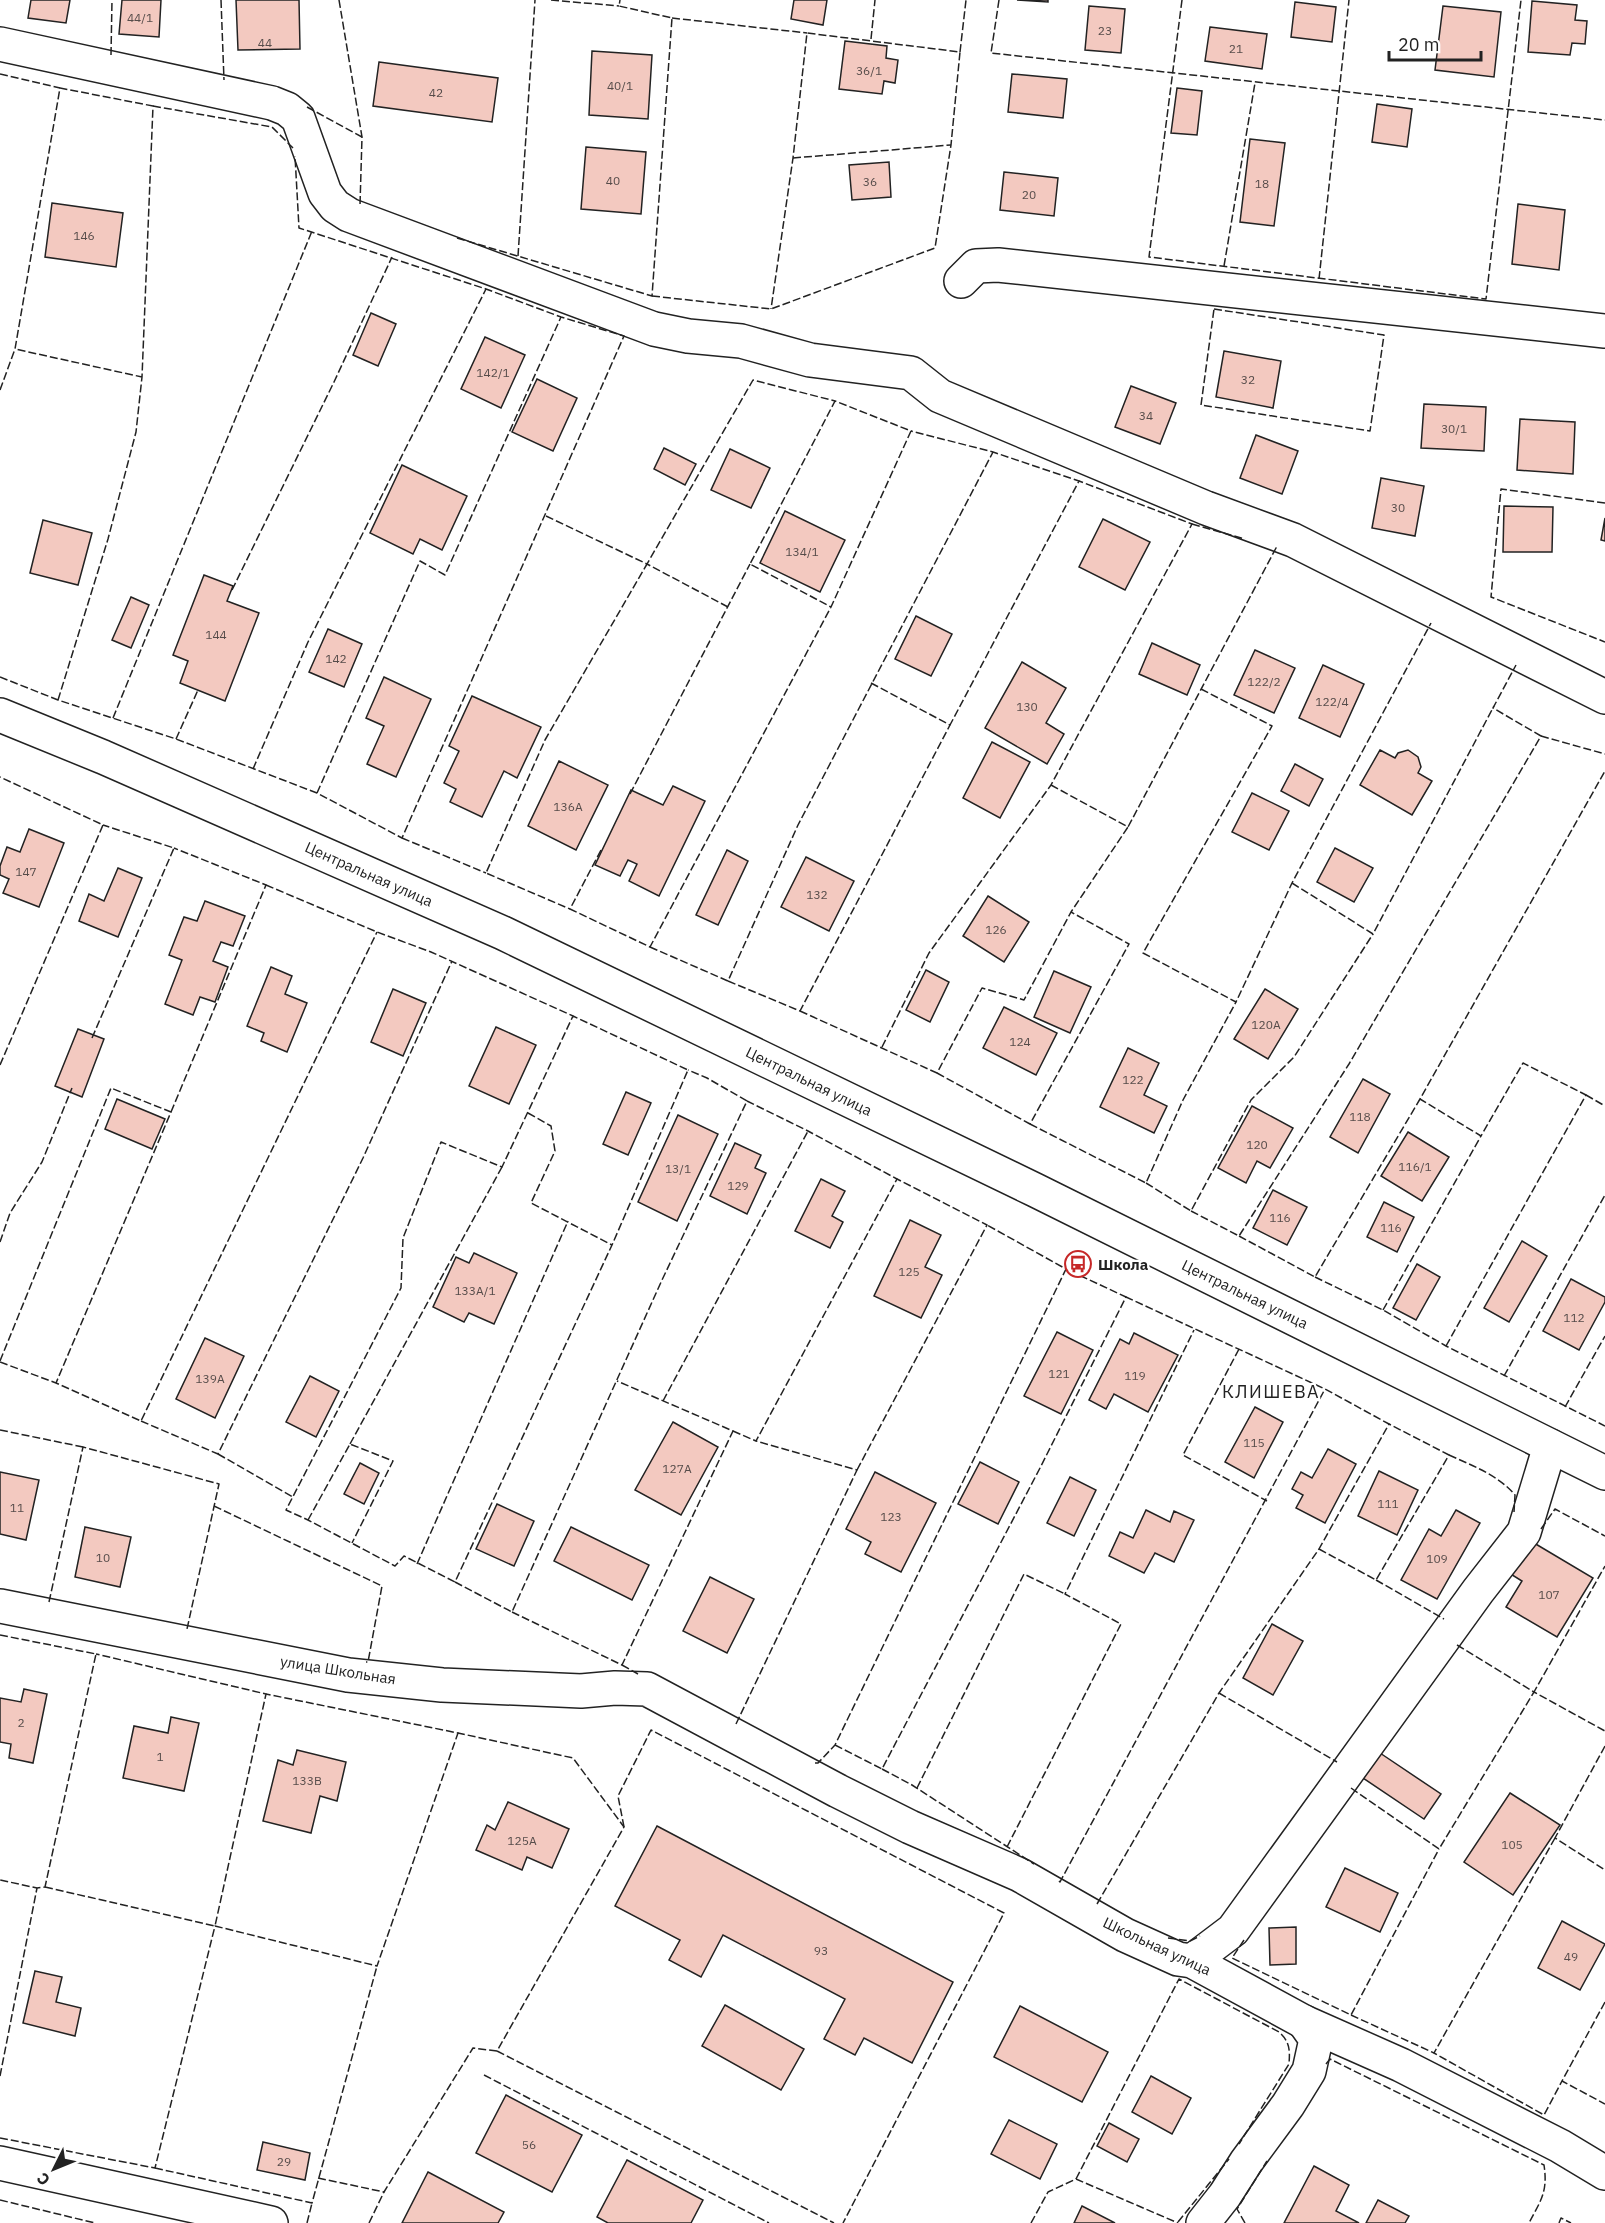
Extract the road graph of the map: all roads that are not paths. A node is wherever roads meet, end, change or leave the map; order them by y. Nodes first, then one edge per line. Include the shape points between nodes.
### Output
1 (0, 44) edge
2 (961, 281) dead end
3 (1605, 331) edge
4 (1591, 690) edge
5 (0, 715) edge
6 (1550, 1446) junction
7 (1605, 1473) edge
8 (0, 1606) edge
9 (677, 1704) joint
10 (1192, 1961) junction
11 (1304, 2022) junction
12 (0, 2163) edge
13 (1605, 2173) edge
14 (271, 2223) edge
15 (1203, 2223) edge

1 - 4 street via 272,103 298,118 325,193 349,215 654,329 741,341 810,360 911,373 940,396 1206,508 1293,540
2 - 3 street via 976,266 998,265
5 - 6 street, Центральная улица via 503,933 1035,1190
6 - 7 street, Центральная улица
6 - 10 street via 1524,1532 1233,1930
8 - 9 street, улица Школьная via 348,1675 453,1686 581,1691 630,1687 647,1689
9 - 10 street, Школьная улица via 910,1827 1020,1875 1125,1935 1178,1959
10 - 11 street, Школьная улица
11 - 13 street, Школьная улица via 1480,2104
11 - 15 street via 1316,2039 1309,2071
12 - 14 street

